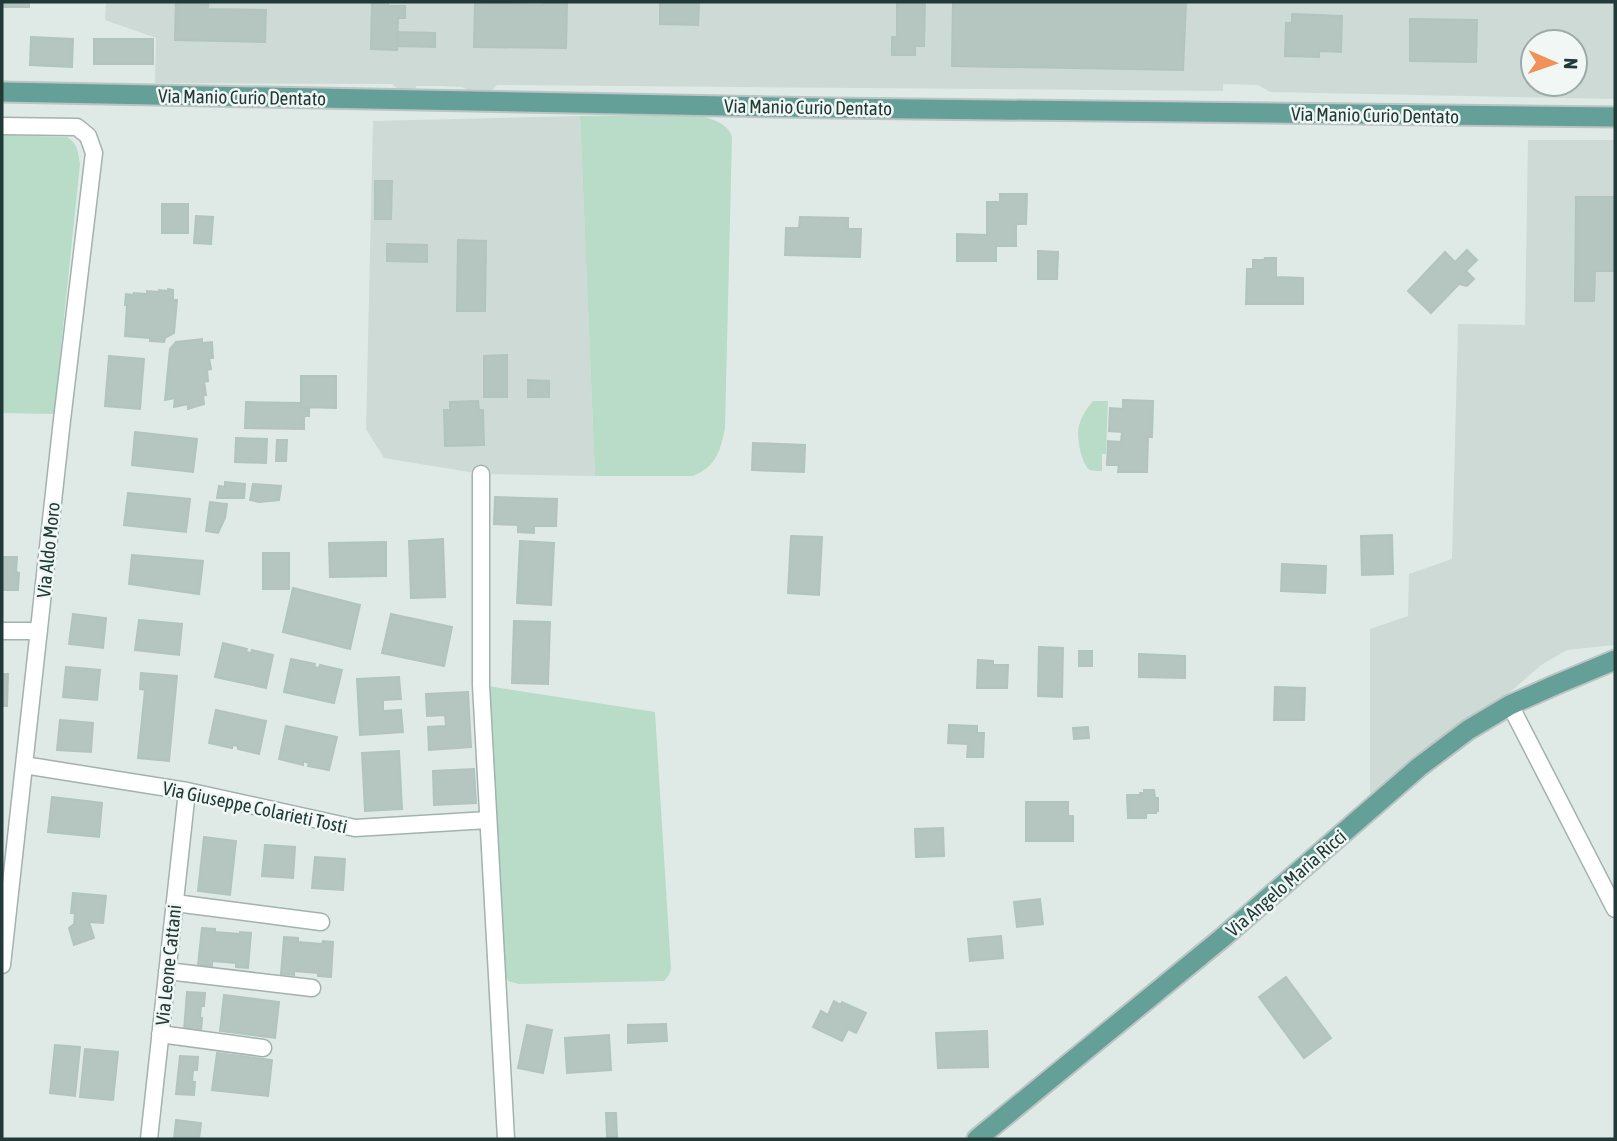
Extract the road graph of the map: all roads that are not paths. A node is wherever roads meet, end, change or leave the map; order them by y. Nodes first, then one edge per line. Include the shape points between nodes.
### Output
1 (2, 92) edge
2 (1615, 117) edge
3 (2, 126) edge
4 (481, 474) dead end
5 (2, 631) edge
6 (39, 631) junction
7 (1615, 660) edge
8 (1510, 705) junction
9 (24, 765) junction
10 (187, 791) junction
11 (488, 820) junction
12 (174, 903) junction
13 (1615, 909) edge
14 (321, 922) dead end
15 (2, 965) edge
16 (167, 971) junction
17 (312, 988) dead end
18 (160, 1034) junction
19 (263, 1048) dead end
20 (149, 1139) edge
21 (506, 1139) edge
22 (977, 1139) edge

1 - 2 main road, Via Manio Curio Dentato
3 - 6 street, Via Aldo Moro via 77,127 88,136 93,153
4 - 11 street via 481,685
5 - 6 street
6 - 9 street, Via Aldo Moro
7 - 8 main road, Via Angelo Maria Ricci
8 - 13 street
8 - 22 main road, Via Angelo Maria Ricci via 1419,767 1222,939
9 - 10 street, Via Giuseppe Colarieti Tosti
9 - 15 street, Via Aldo Moro
10 - 11 street, Via Giuseppe Colarieti Tosti via 355,828
10 - 12 street, Via Leone Cattani
11 - 21 street
12 - 14 street
12 - 16 street, Via Leone Cattani
16 - 17 street
16 - 18 street, Via Leone Cattani
18 - 19 street
18 - 20 street, Via Leone Cattani

